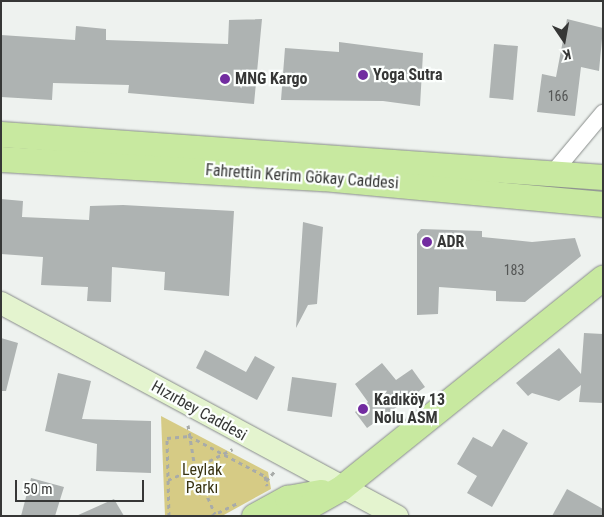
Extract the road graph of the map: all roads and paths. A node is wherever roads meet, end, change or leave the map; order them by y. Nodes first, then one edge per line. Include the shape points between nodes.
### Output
1 (603, 113) edge
2 (1, 134) edge
3 (1, 159) edge
4 (552, 174) junction
5 (603, 177) edge
6 (603, 204) edge
7 (603, 277) edge
8 (1, 303) edge
9 (190, 436) junction
10 (232, 450) dead end
11 (223, 454) junction
12 (194, 468) junction
13 (265, 476) dead end
14 (168, 480) junction
15 (341, 488) junction
16 (215, 514) dead end
17 (169, 516) edge
18 (254, 516) edge
19 (292, 516) edge
20 (397, 516) edge

1 - 4 street
2 - 4 main road, Fahrettin Kerim Gökay Caddesi
3 - 6 main road, Fahrettin Kerim Gökay Caddesi via 332,178
4 - 5 main road, Fahrettin Kerim Gökay Caddesi
7 - 15 main road
8 - 15 street, Hızırbey Caddesi
9 - 11 path
9 - 12 path
9 - 14 path via 167,438
10 - 11 path
11 - 12 path
11 - 13 path
12 - 14 path
12 - 16 path
14 - 17 path
15 - 18 main road via 287,498
15 - 19 main road
15 - 20 street, Hızırbey Caddesi

